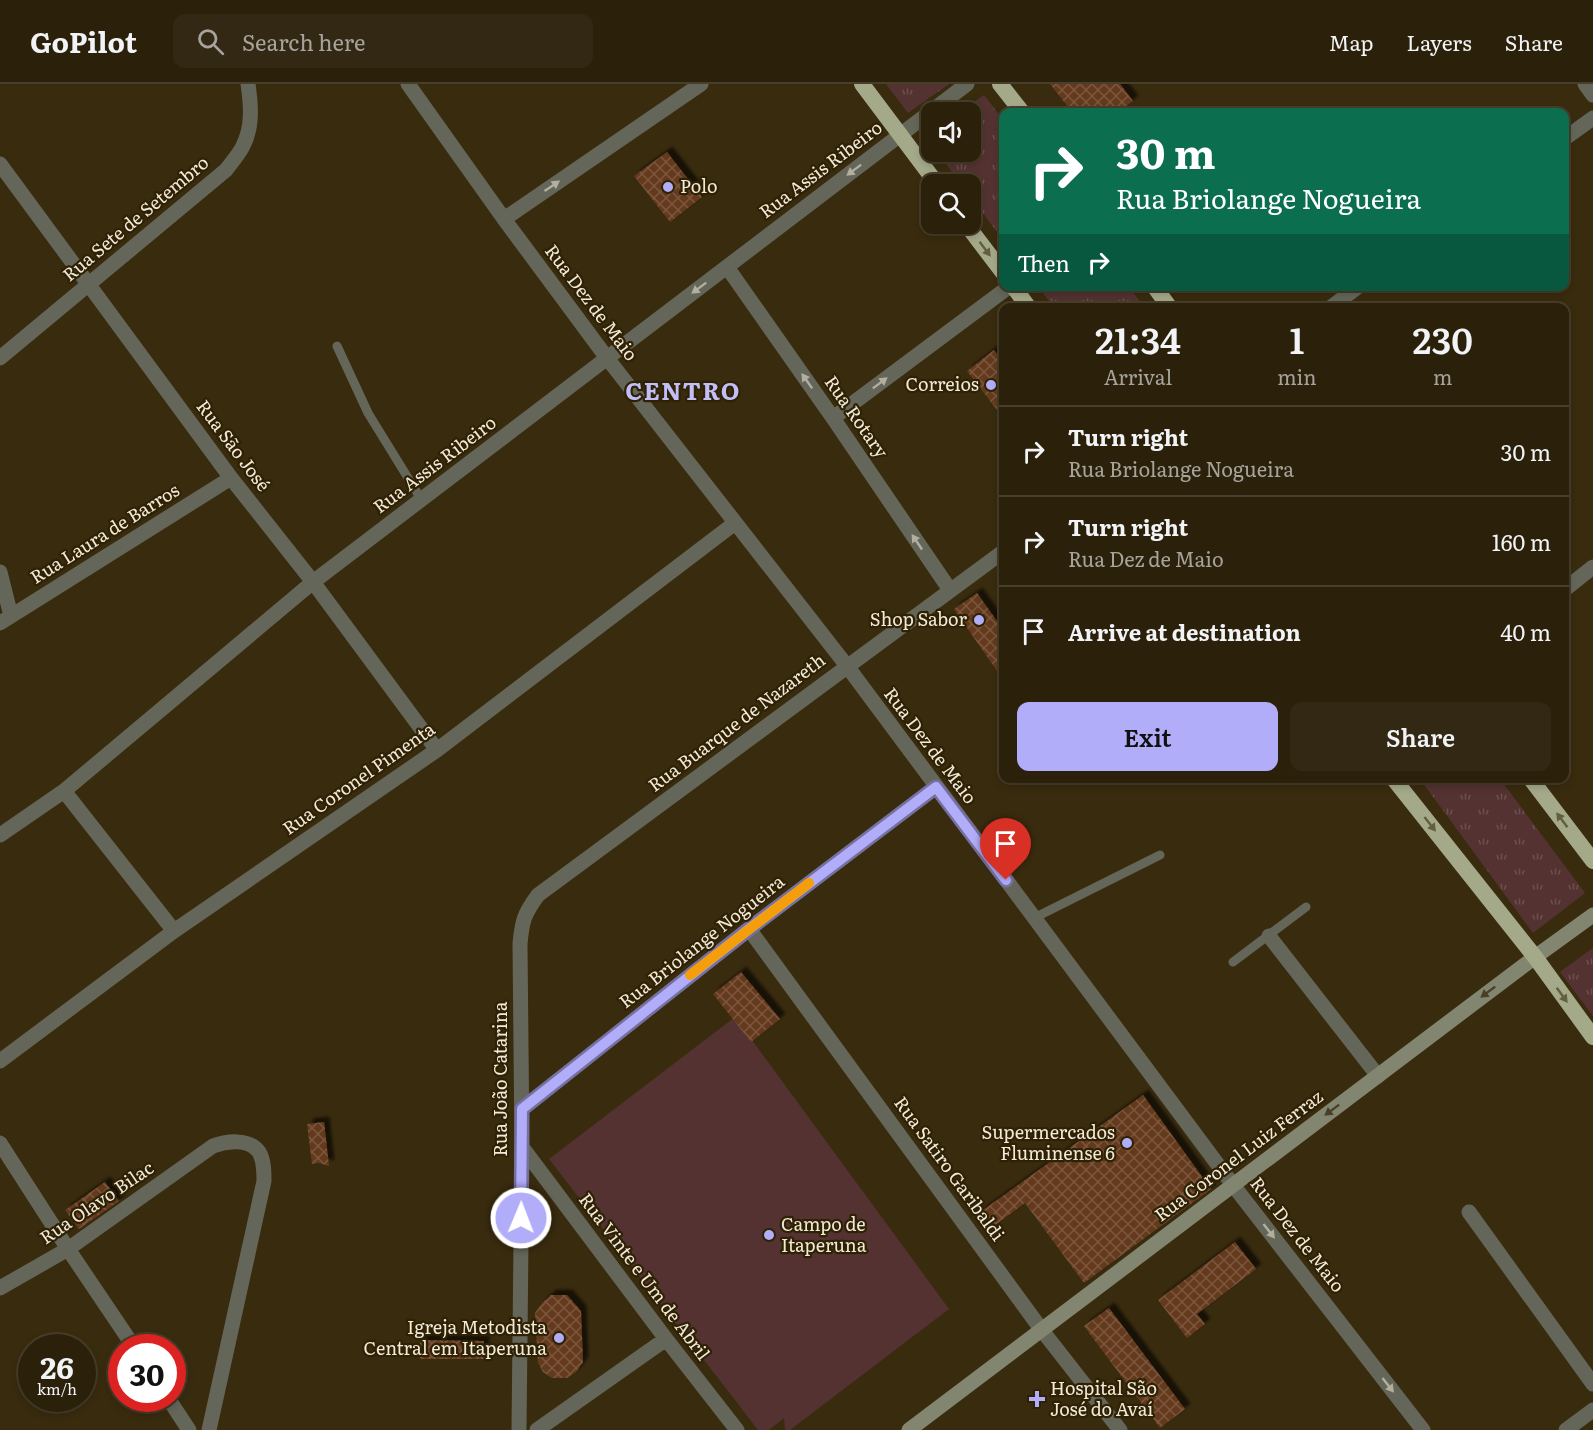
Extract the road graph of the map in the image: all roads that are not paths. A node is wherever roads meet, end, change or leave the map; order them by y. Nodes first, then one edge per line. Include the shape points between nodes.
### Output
1 (248, 84) edge
2 (408, 84) edge
3 (701, 84) edge
4 (862, 84) edge
5 (967, 84) edge
6 (1000, 84) edge
7 (1585, 84) edge
8 (1593, 95) edge
9 (1019, 108) edge
10 (1593, 118) edge
11 (900, 134) junction
12 (1569, 135) edge
13 (0, 164) edge
14 (930, 174) edge
15 (504, 219) junction
16 (974, 234) edge
17 (727, 267) junction
18 (999, 267) edge
19 (90, 284) junction
20 (1005, 291) edge
21 (1016, 291) edge
22 (1352, 291) edge
23 (1025, 303) edge
24 (1337, 303) edge
25 (337, 346) dead end
26 (0, 357) edge
27 (607, 358) junction
28 (833, 418) junction
29 (231, 478) junction
30 (421, 500) junction
31 (735, 523) junction
32 (999, 555) edge
33 (1593, 567) edge
34 (0, 572) edge
35 (313, 582) junction
36 (1569, 586) edge
37 (950, 590) junction
38 (6, 620) edge
39 (847, 666) junction
40 (437, 750) junction
41 (1397, 783) edge
42 (1534, 783) edge
43 (936, 787) junction
44 (64, 791) junction
45 (0, 835) edge
46 (1160, 855) dead end
47 (1593, 861) edge
48 (1306, 907) dead end
49 (1593, 915) edge
50 (1034, 918) junction
51 (749, 929) junction
52 (174, 931) junction
53 (1269, 936) junction
54 (520, 944) joint
55 (1535, 957) junction
56 (1233, 962) dead end
57 (1593, 1037) edge
58 (0, 1061) edge
59 (1378, 1076) junction
60 (522, 1109) junction
61 (0, 1143) edge
62 (522, 1147) junction
63 (1233, 1185) junction
64 (1469, 1212) dead end
65 (68, 1249) junction
66 (0, 1288) edge
67 (1041, 1329) junction
68 (125, 1334) edge
69 (666, 1339) junction
70 (1593, 1384) edge
71 (1593, 1410) edge
72 (177, 1412) edge
73 (189, 1430) edge
74 (209, 1430) edge
75 (519, 1430) edge
76 (537, 1430) edge
77 (737, 1430) edge
78 (909, 1430) edge
79 (1120, 1430) edge
80 (1423, 1430) edge
81 (1566, 1430) edge

1 - 19 street, Rua Sete de Setembro via 252,111 249,129 243,147 226,170
2 - 15 street, Rua Dez de Maio
15 -> 3 street
4 - 11 highway
5 - 11 street, Rua Assis Ribeiro
6 - 9 highway
7 - 8 street
10 - 12 street
11 - 14 highway
11 -> 17 street, Rua Assis Ribeiro
13 - 19 street, Rua São José
15 - 27 street, Rua Dez de Maio
16 -> 18 highway
17 -> 27 street, Rua Assis Ribeiro
28 -> 17 street, Rua Rotary
19 - 26 street, Rua Sete de Setembro
19 - 29 street, Rua São José
28 -> 20 street
21 - 23 highway
22 - 24 street
25 - 30 lane via 368,413
27 - 30 street, Rua Assis Ribeiro
27 - 31 street, Rua Dez de Maio
37 -> 28 street, Rua Rotary
29 - 35 street, Rua São José
29 - 38 street, Rua Laura de Barros
30 - 35 street, Rua Assis Ribeiro
31 - 39 street, Rua Dez de Maio
31 - 40 street, Rua Coronel Pimenta
32 - 37 street, Rua Buarque de Nazareth
33 - 36 street
34 - 38 street
35 - 40 street, Rua São José
35 - 44 street, Rua Assis Ribeiro
37 - 39 street, Rua Buarque de Nazareth
39 - 43 street, Rua Dez de Maio
39 - 54 street, Rua Buarque de Nazareth via 538,895 522,922
40 - 52 street, Rua Coronel Pimenta
41 -> 55 highway
47 -> 42 highway
43 - 50 street, Rua Dez de Maio
43 - 51 street, Rua Briolange Nogueira
44 - 45 street, Rua Assis Ribeiro
44 - 52 street
46 - 50 lane
48 - 53 lane
49 - 55 main road, Rua Coronel Luiz Ferraz
50 - 63 street, Rua Dez de Maio
51 - 60 street, Rua Briolange Nogueira
51 - 67 street, Rua Satiro Garibaldi
52 - 58 street, Rua Coronel Pimenta
53 - 56 lane
53 - 59 street
54 - 60 street, Rua João Catarina
55 -> 57 highway
55 -> 59 main road, Rua Coronel Luiz Ferraz
59 -> 63 main road, Rua Coronel Luiz Ferraz
60 - 62 street, Rua João Catarina
61 - 65 street
62 - 69 street, Rua Vinte e Um de Abril
62 - 75 street, Rua João Catarina
63 - 67 main road, Rua Coronel Luiz Ferraz
63 -> 80 street, Rua Dez de Maio
64 - 70 street
65 - 66 street, Rua Olavo Bilac
65 - 68 street
65 - 74 street, Rua Olavo Bilac via 213,1146 238,1142 259,1152 264,1181
67 - 78 main road, Rua Coronel Luiz Ferraz
67 - 79 street, Rua Satiro Garibaldi
69 - 76 street
69 - 77 street, Rua Vinte e Um de Abril
71 - 81 street
72 - 73 street

